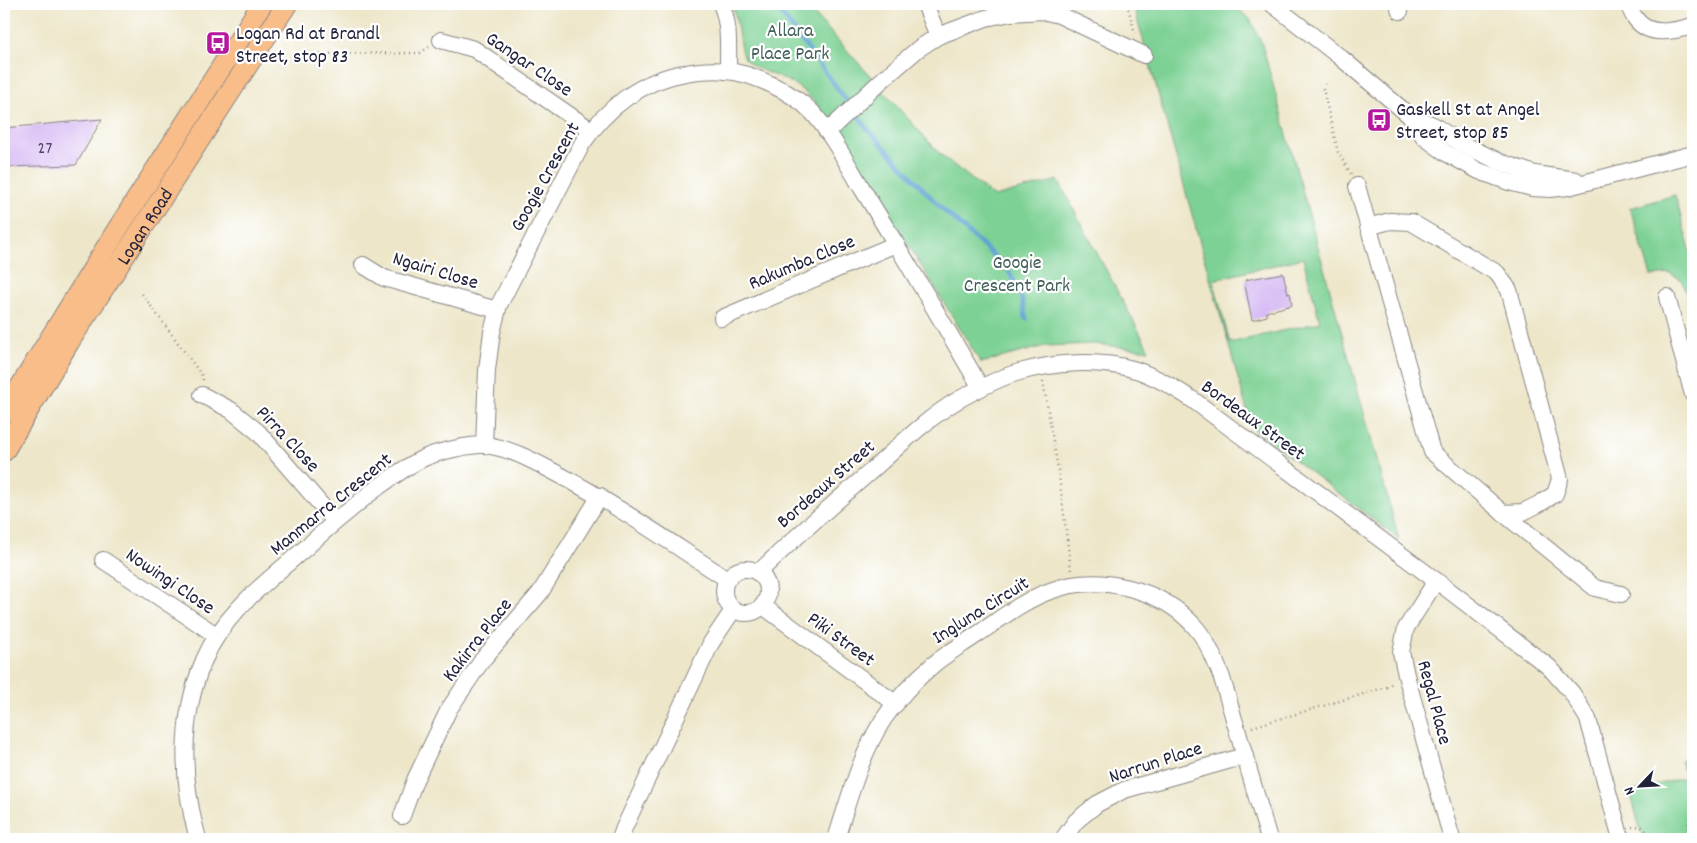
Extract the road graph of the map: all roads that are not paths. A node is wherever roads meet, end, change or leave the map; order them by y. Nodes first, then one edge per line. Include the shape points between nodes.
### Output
1 (262, 4) edge
2 (287, 4) edge
3 (721, 4) edge
4 (925, 4) edge
5 (1272, 4) edge
6 (1628, 4) edge
7 (1693, 26) edge
8 (938, 36) junction
9 (441, 40) road end
10 (1144, 55) road end
11 (728, 70) junction
12 (591, 130) junction
13 (827, 132) junction
14 (1693, 154) edge
15 (1357, 186) road end
16 (1368, 227) junction
17 (896, 244) junction
18 (363, 265) dead end
19 (1667, 297) dead end
20 (498, 310) junction
21 (722, 318) dead end
22 (981, 388) junction
23 (202, 395) road end
24 (1693, 395) edge
25 (4, 414) edge
26 (484, 445) junction
27 (4, 451) edge
28 (600, 496) junction
29 (1503, 513) junction
30 (335, 521) junction
31 (103, 560) dead end
32 (758, 573) junction
33 (727, 580) junction
34 (1436, 581) junction
35 (1621, 594) dead end
36 (762, 606) junction
37 (733, 610) junction
38 (216, 635) junction
39 (896, 704) junction
40 (1245, 756) junction
41 (402, 816) dead end
42 (1620, 835) edge
43 (198, 839) edge
44 (620, 839) edge
45 (836, 839) edge
46 (1062, 839) edge
47 (1269, 839) edge
48 (1452, 839) edge

1 - 25 main road, Logan Road
2 - 27 main road, Logan Road via 69,342
3 - 11 street via 728,36
4 - 8 street
5 - 14 street via 1410,116 1424,137 1479,171 1509,182 1532,188 1568,187
6 - 7 street via 1635,18 1646,28 1661,32
8 - 10 street via 986,18 1042,11 1059,15
8 - 13 street via 918,49
9 - 12 street, Gangar Close via 474,49
11 - 12 street, Googie Crescent via 686,73 652,83 630,94
11 - 13 street, Googie Crescent via 767,83 792,96
12 - 20 street, Googie Crescent
13 - 17 street, Googie Crescent
15 - 16 street
16 - 29 street via 1432,452
16 - 29 street via 1390,221 1411,222 1497,273 1509,290 1560,479 1555,494 1539,504 1523,512
17 - 21 street, Rakumba Close
17 - 22 street, Googie Crescent
18 - 20 street, Ngairi Close via 384,278
19 - 24 street
20 - 26 street, Googie Crescent via 487,370
22 - 32 street, Bordeaux Street via 925,424
22 - 34 street, Bordeaux Street via 1015,373 1074,364 1104,364 1163,380
23 - 30 street, Pirra Close via 231,410 258,432
26 - 28 street, Manmarra Crescent via 509,451
26 - 30 street, Manmarra Crescent via 456,448 426,457 398,472
28 - 33 street, Manmarra Crescent
28 - 41 street, Kakirra Place via 540,593 483,658 449,709 415,780
29 - 35 street via 1595,588
30 - 38 street, Manmarra Crescent via 256,592
31 - 38 street, Nowingi Close
32 - 33 street via 744,569
32 - 36 street via 767,584 768,592
33 - 37 street via 725,599
34 - 42 street, Bordeaux Street via 1549,667 1572,693 1588,719
34 - 48 street, Regal Place via 1406,628 1401,652
36 - 37 street via 745,614
36 - 39 street, Piki Street
37 - 44 street via 711,643
38 - 43 street, Manmarra Crescent via 192,692 185,733 185,773
39 - 40 street, Ingluna Circuit via 935,663 1028,600 1051,590 1072,586 1126,587 1172,607 1196,628 1213,654
39 - 45 street, Ingluna Circuit via 884,720 858,771
40 - 46 street, Narrun Place via 1124,790 1096,804 1076,821
40 - 47 street, Ingluna Circuit

